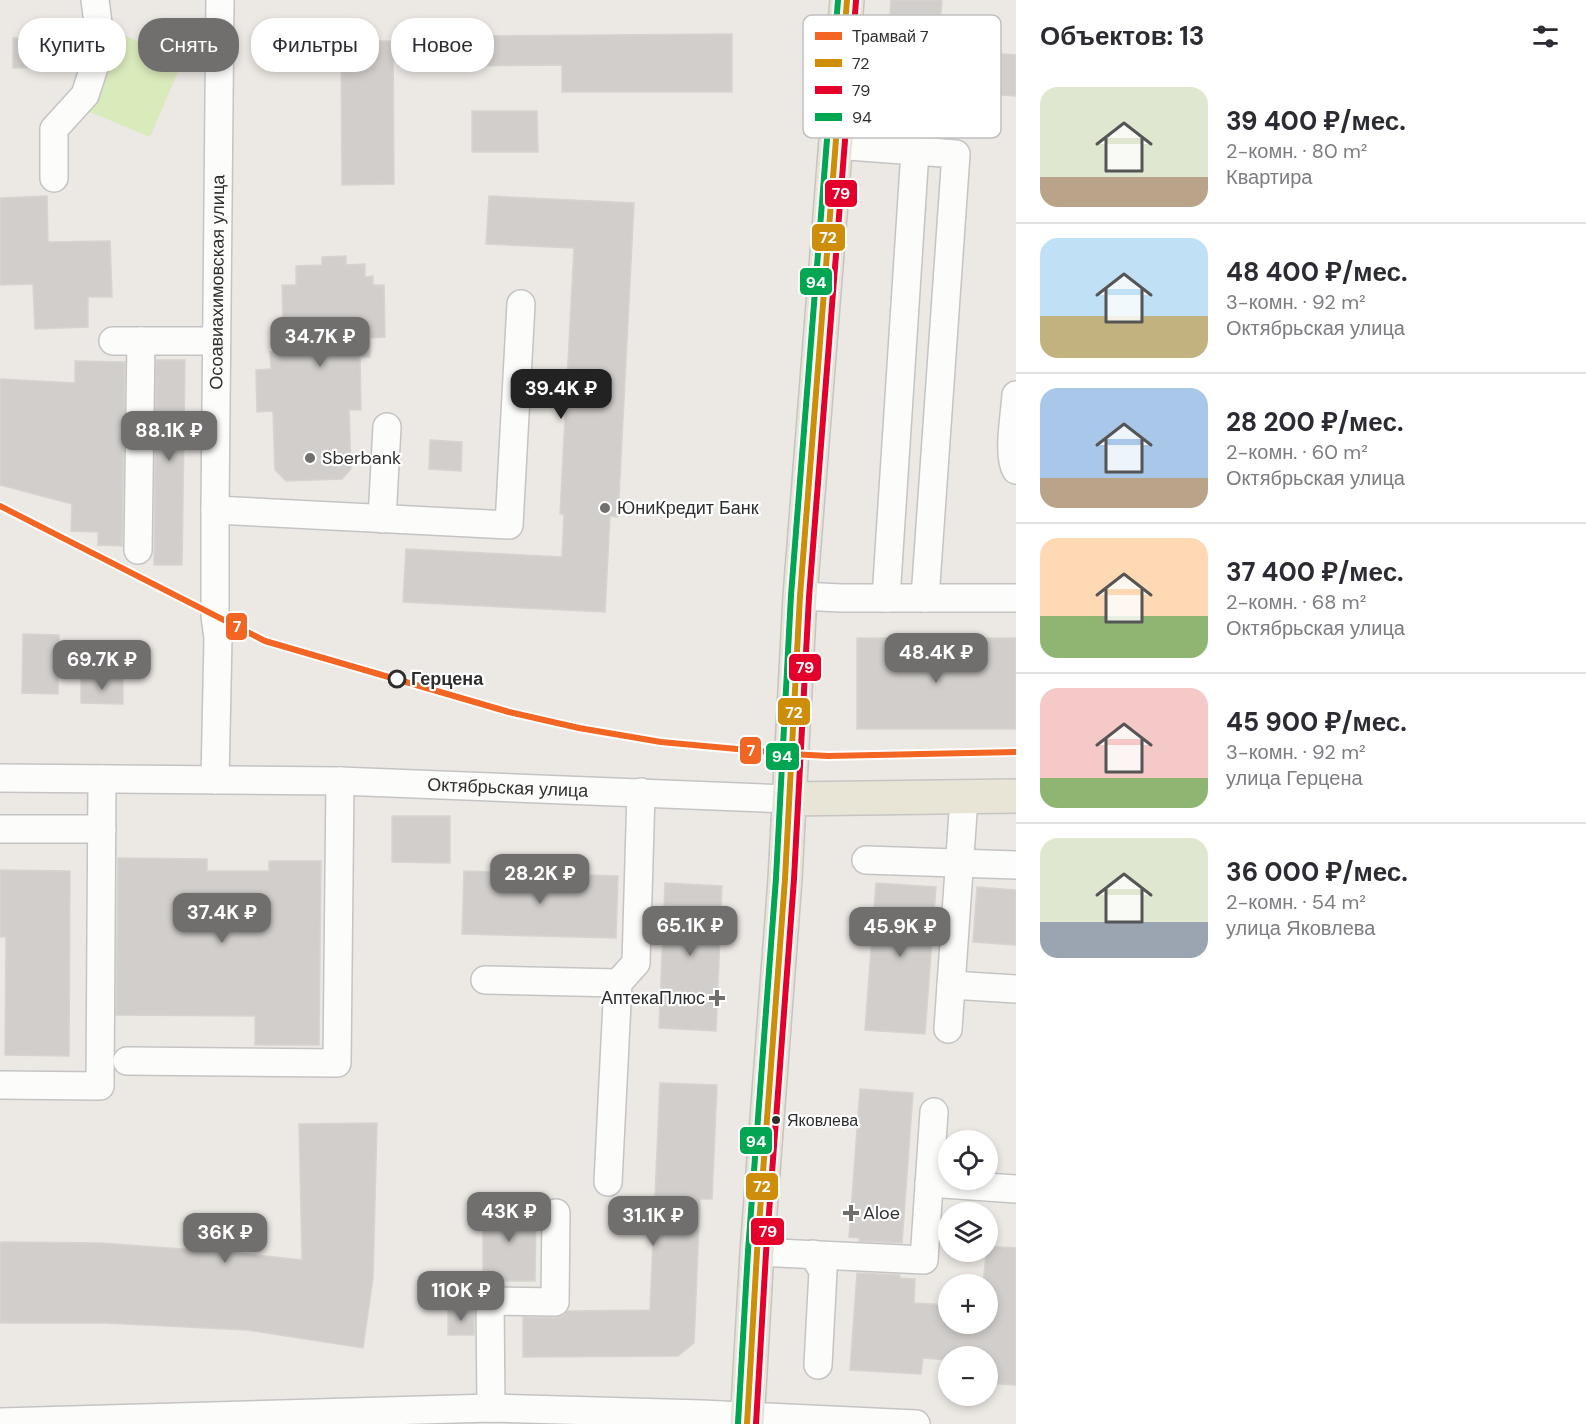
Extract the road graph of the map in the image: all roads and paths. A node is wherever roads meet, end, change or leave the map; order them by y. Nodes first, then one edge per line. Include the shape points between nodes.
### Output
1 (95, 0) edge
2 (220, 0) edge
3 (847, 0) edge
4 (846, 15) edge
5 (836, 138) edge
6 (835, 145) junction
7 (915, 151) junction
8 (54, 178) dead end
9 (521, 304) dead end
10 (113, 341) dead end
11 (141, 341) junction
12 (216, 341) junction
13 (1016, 396) edge
14 (387, 427) dead end
15 (1016, 470) edge
16 (214, 510) junction
17 (382, 519) junction
18 (138, 550) dead end
19 (800, 596) junction
20 (886, 598) junction
21 (925, 598) junction
22 (1016, 598) edge
23 (0, 778) edge
24 (102, 779) junction
25 (214, 780) junction
26 (340, 781) junction
27 (641, 792) junction
28 (1016, 796) edge
29 (964, 798) junction
30 (789, 799) junction
31 (0, 829) edge
32 (102, 829) junction
33 (866, 860) dead end
34 (960, 863) junction
35 (1016, 865) edge
36 (485, 980) dead end
37 (618, 984) junction
38 (951, 985) junction
39 (1016, 989) edge
40 (948, 1029) dead end
41 (127, 1062) dead end
42 (0, 1085) edge
43 (934, 1112) dead end
44 (608, 1182) dead end
45 (929, 1183) junction
46 (1016, 1189) edge
47 (556, 1213) dead end
48 (757, 1252) junction
49 (813, 1254) junction
50 (818, 1365) dead end
51 (491, 1408) junction
52 (361, 1417) edge
53 (424, 1417) edge
54 (249, 1419) edge
55 (748, 1420) edge
56 (0, 1422) edge
57 (66, 1422) edge
58 (916, 1424) edge

1 - 8 street via 101,46 85,95 54,129
2 - 12 street, Осоавиахимовская улица
3 - 4 main road
5 - 6 main road
6 - 7 street
6 - 19 main road
7 - 20 street
7 - 21 street via 956,154
9 - 17 street via 509,525
10 - 11 street
11 - 12 street
11 - 18 street
12 - 16 street, Осоавиахимовская улица
13 - 15 street via 1012,443
14 - 17 street
16 - 17 street
16 - 25 street, Осоавиахимовская улица via 218,638
19 - 20 street
19 - 30 main road
20 - 21 street
21 - 22 street
23 - 24 street, Октябрьская улица
24 - 25 street, Октябрьская улица
24 - 32 street
25 - 26 street, Октябрьская улица
26 - 27 street, Октябрьская улица
26 - 41 street via 337,1063
27 - 30 street, Октябрьская улица
27 - 37 street via 636,963
28 - 29 main road, Октябрьская улица
29 - 30 main road, Октябрьская улица
29 - 34 street
30 - 48 main road
31 - 32 street
32 - 42 street via 100,1086
33 - 34 street
34 - 35 street
34 - 38 street
36 - 37 street
37 - 44 street
38 - 39 street
38 - 40 street
43 - 45 street
45 - 46 street
45 - 49 street via 924,1260
47 - 51 street via 555,1302 490,1301
48 - 49 street
48 - 55 main road
49 - 50 street via 823,1271
51 - 53 street
51 - 55 street
52 - 53 street
52 - 54 street
54 - 57 street
55 - 58 street
56 - 57 street

